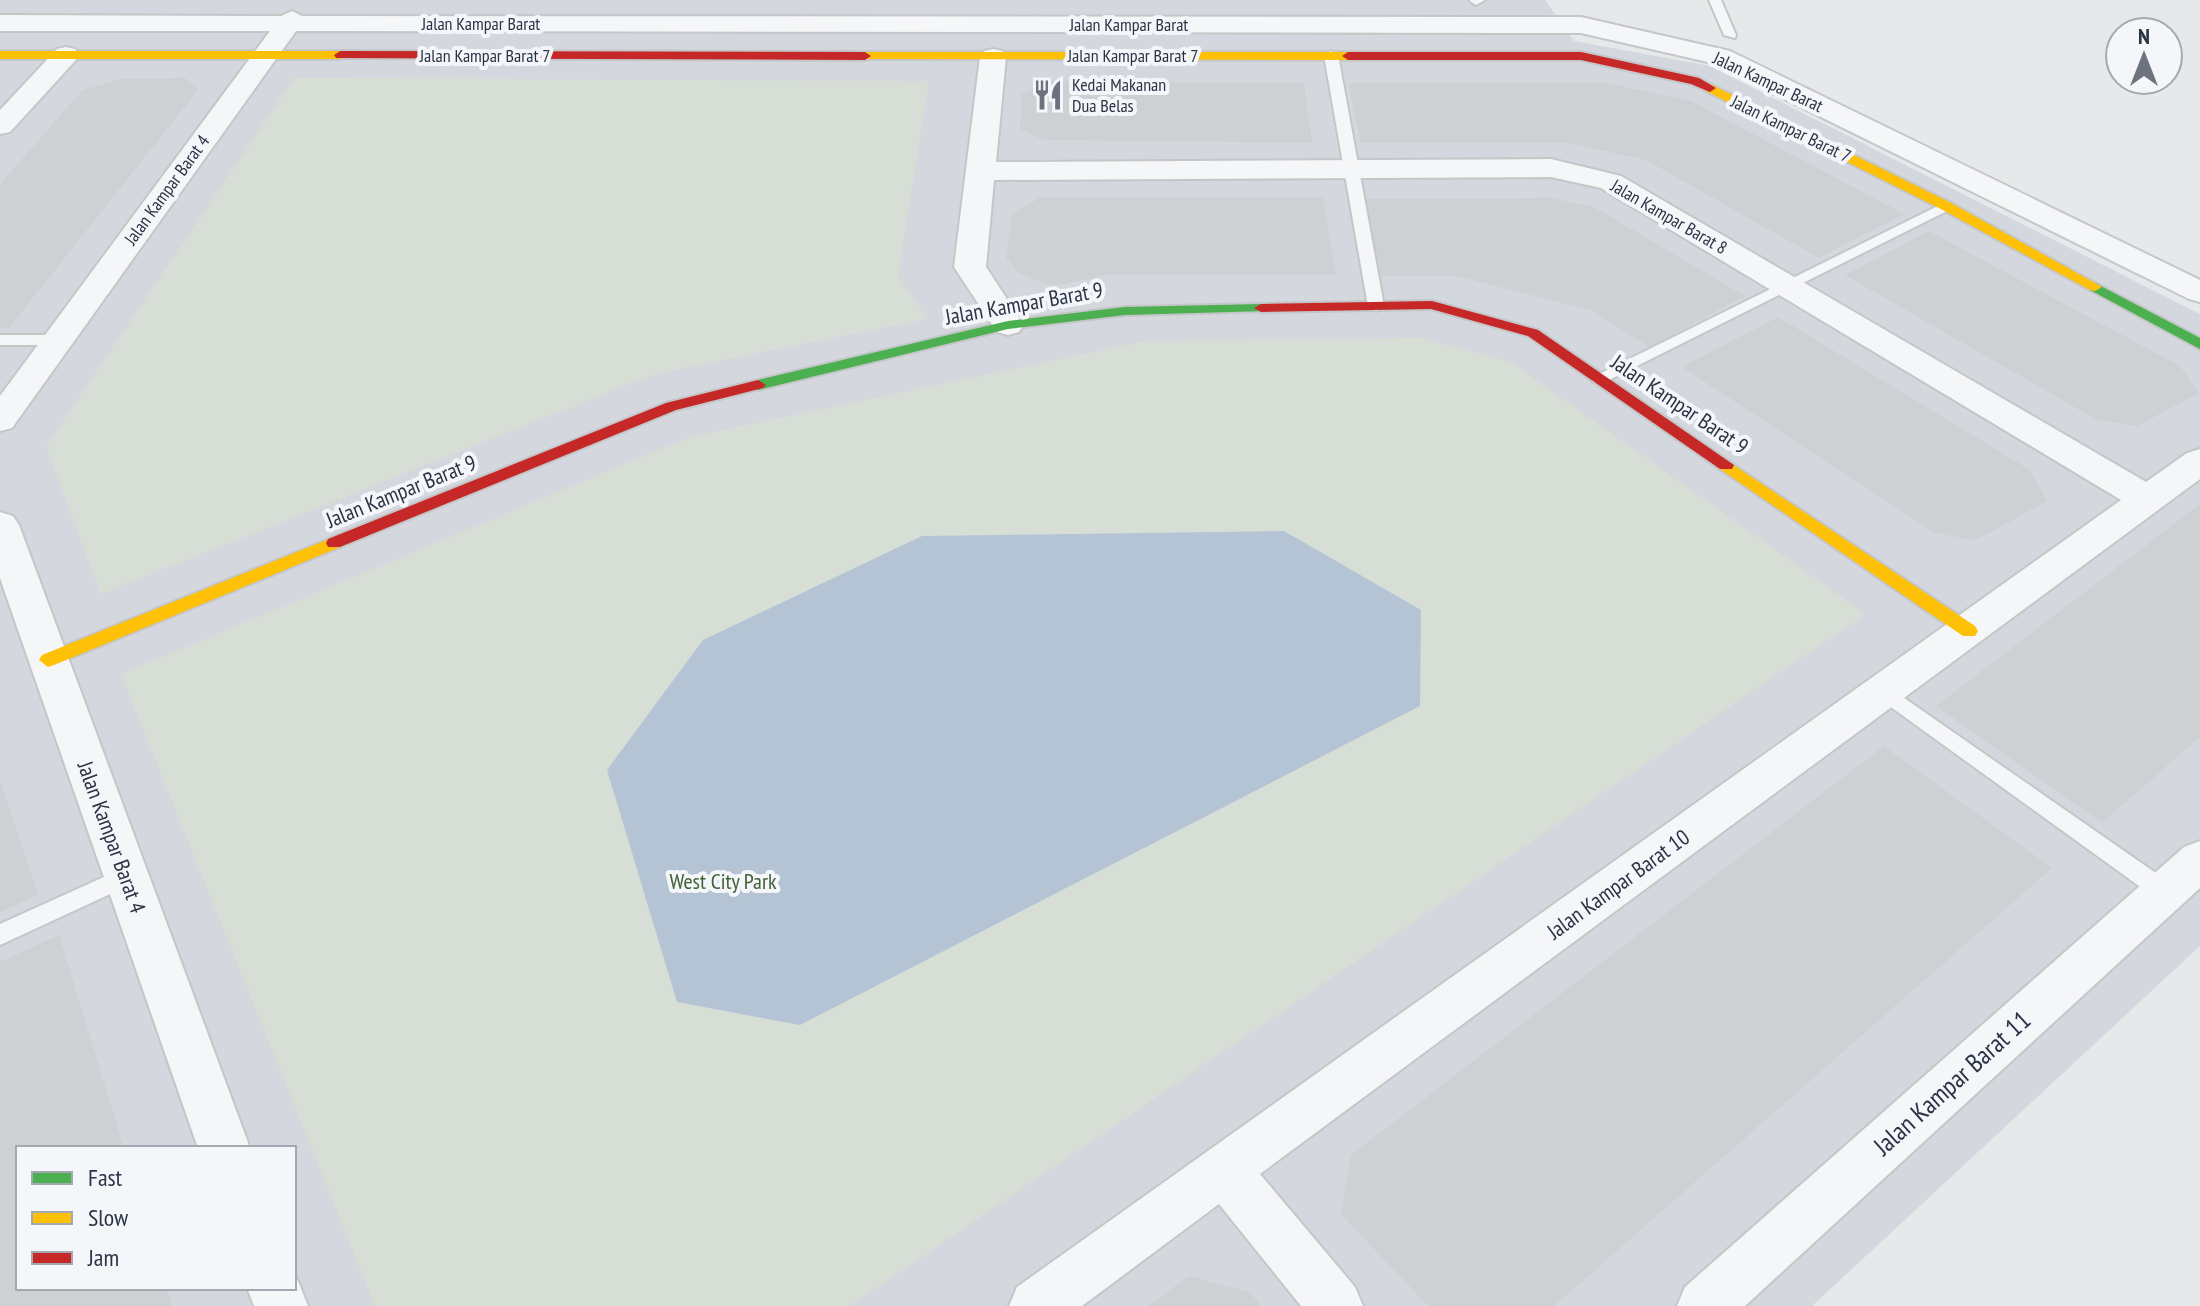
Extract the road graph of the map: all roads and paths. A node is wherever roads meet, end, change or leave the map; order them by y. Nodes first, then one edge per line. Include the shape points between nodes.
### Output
1 (306, 0) edge
2 (1049, 0) edge
3 (1715, 0) edge
4 (1477, 1) edge
5 (733, 12) edge
6 (0, 23) edge
7 (289, 24) junction
8 (1742, 40) joint
9 (0, 55) edge
10 (66, 55) junction
11 (266, 55) junction
12 (1331, 55) junction
13 (993, 57) junction
14 (0, 126) edge
15 (1351, 168) junction
16 (980, 171) junction
17 (1946, 206) junction
18 (2187, 257) edge
19 (2148, 267) junction
20 (1787, 285) junction
21 (2200, 292) edge
22 (1376, 306) junction
23 (1008, 325) junction
24 (0, 340) edge
25 (58, 340) junction
26 (2200, 344) edge
27 (1599, 378) junction
28 (0, 420) edge
29 (2200, 461) edge
30 (2148, 499) junction
31 (0, 525) edge
32 (1969, 631) junction
33 (48, 660) junction
34 (1884, 692) junction
35 (126, 876) junction
36 (2183, 876) edge
37 (0, 935) edge
38 (223, 1146) edge
39 (1224, 1170) junction
40 (1036, 1306) edge
41 (1336, 1306) edge
42 (1704, 1306) edge

1 - 7 street, Jalan Kampar Barat 4
2 - 4 street, Jalan Kampar Barat
3 - 8 lane
4 - 8 street, Jalan Kampar Barat via 1573,1
5 - 7 street, Jalan Kampar Barat
5 - 19 street, Jalan Kampar Barat via 1581,25 1721,57
6 - 7 street, Jalan Kampar Barat
7 - 11 street, Jalan Kampar Barat 4
9 - 10 street, Jalan Kampar Barat 7
10 - 11 street, Jalan Kampar Barat 7
10 - 14 street
11 - 13 street, Jalan Kampar Barat 7
11 - 25 street, Jalan Kampar Barat 4
12 - 13 street, Jalan Kampar Barat 7
12 - 15 lane
12 - 17 street, Jalan Kampar Barat 7 via 1581,56 1695,81
13 - 16 street
15 - 16 street, Jalan Kampar Barat 8
15 - 20 street, Jalan Kampar Barat 8 via 1551,168 1611,182
15 - 22 lane
16 - 23 street via 970,267
17 - 20 lane
17 - 26 street, Jalan Kampar Barat 7
18 - 19 street
19 - 21 street, Jalan Kampar Barat
20 - 27 lane
20 - 30 street, Jalan Kampar Barat 8
22 - 23 street, Jalan Kampar Barat 9 via 1125,311
22 - 27 street, Jalan Kampar Barat 9 via 1432,305 1533,333
23 - 33 street, Jalan Kampar Barat 9 via 671,406
24 - 25 lane
25 - 28 street, Jalan Kampar Barat 4
27 - 32 street, Jalan Kampar Barat 9
29 - 30 street, Jalan Kampar Barat 10
30 - 32 street, Jalan Kampar Barat 10
31 - 33 street, Jalan Kampar Barat 4
32 - 34 street, Jalan Kampar Barat 10
33 - 35 street, Jalan Kampar Barat 4
34 - 36 lane
34 - 39 street, Jalan Kampar Barat 10
35 - 37 lane
35 - 38 street, Jalan Kampar Barat 4
36 - 42 street, Jalan Kampar Barat 11
39 - 40 street, Jalan Kampar Barat 10
39 - 41 street

